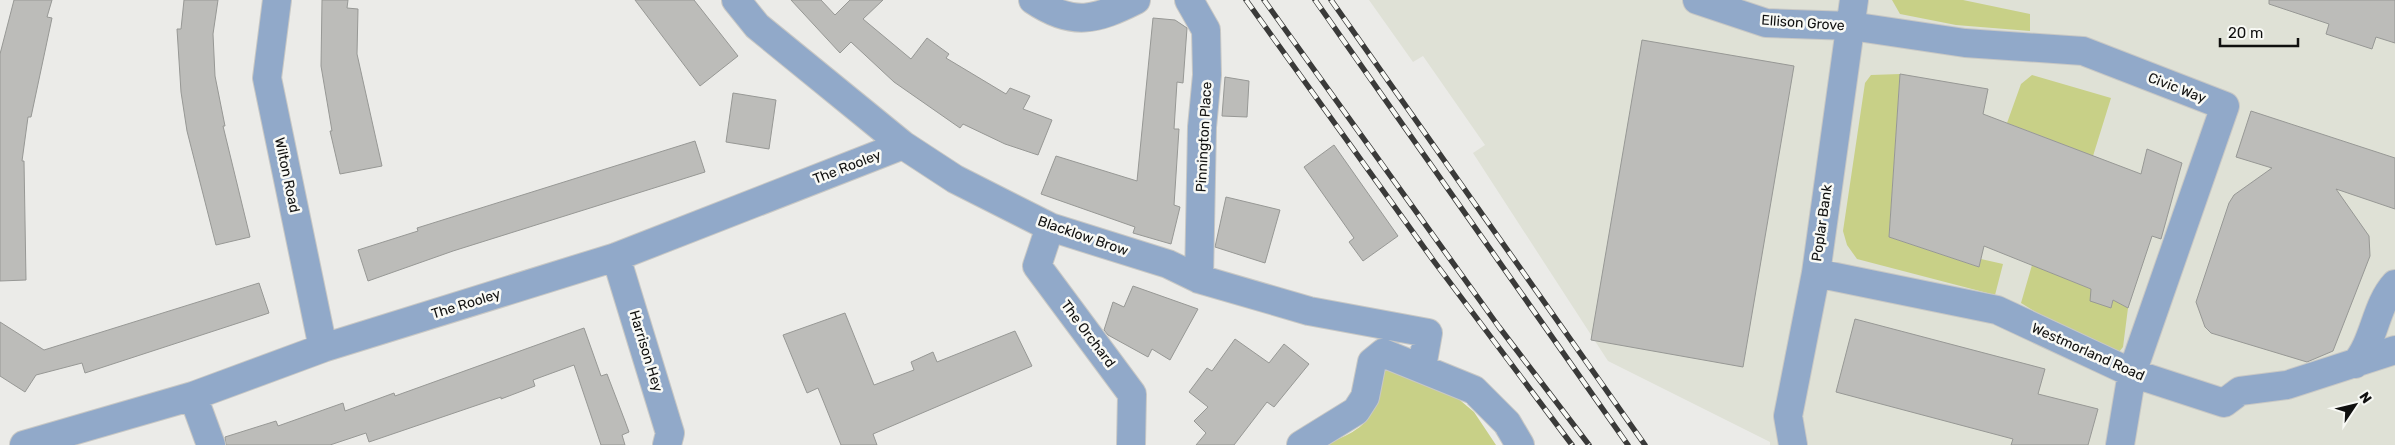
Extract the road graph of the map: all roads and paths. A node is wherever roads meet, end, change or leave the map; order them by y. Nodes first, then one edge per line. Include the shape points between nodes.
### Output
1 (277, 0) edge
2 (736, 0) edge
3 (1033, 0) edge
4 (1136, 0) edge
5 (1189, 0) edge
6 (1697, 0) edge
7 (1853, 13) edge
8 (902, 145) junction
9 (1050, 227) junction
10 (616, 257) junction
11 (1816, 273) junction
12 (1200, 279) junction
13 (2395, 284) edge
14 (323, 348) junction
15 (2395, 350) edge
16 (2355, 364) junction
17 (1422, 368) junction
18 (2132, 374) junction
19 (193, 396) junction
20 (24, 445) edge
21 (211, 445) edge
22 (667, 445) edge
23 (1131, 445) edge
24 (1301, 445) edge
25 (1520, 445) edge
26 (1793, 445) edge
27 (2120, 445) edge

1 - 14 street, Wilton Road via 268,78
2 - 8 street, Blacklow Brow via 758,26
3 - 4 street via 1051,11 1077,19 1101,16
5 - 12 street, Pinnington Place via 1206,30
6 - 7 street, Ellison Grove via 1766,23
7 - 11 street, Poplar Bank
7 - 18 street, Civic Way via 1965,43 2083,51 2225,106
8 - 9 street, Blacklow Brow via 955,179
8 - 10 street, The Rooley
9 - 12 street, Blacklow Brow via 1168,264
9 - 23 street, The Orchard via 1038,266 1132,394
10 - 14 street, The Rooley
10 - 22 street, Harrison Hey via 670,433
11 - 18 street, Westmorland Road via 1997,310
11 - 26 street, Poplar Bank via 1788,416
12 - 17 street, Blacklow Brow via 1309,311 1428,334
13 - 16 street via 2388,292 2365,352
14 - 19 street, The Rooley
15 - 16 street
16 - 18 street, Westmorland Road via 2288,385 2240,391 2224,403
17 - 24 street via 1383,353 1372,362 1365,397 1356,411
17 - 25 street via 1474,390 1507,422
18 - 27 street
19 - 20 street, The Rooley
19 - 21 street

